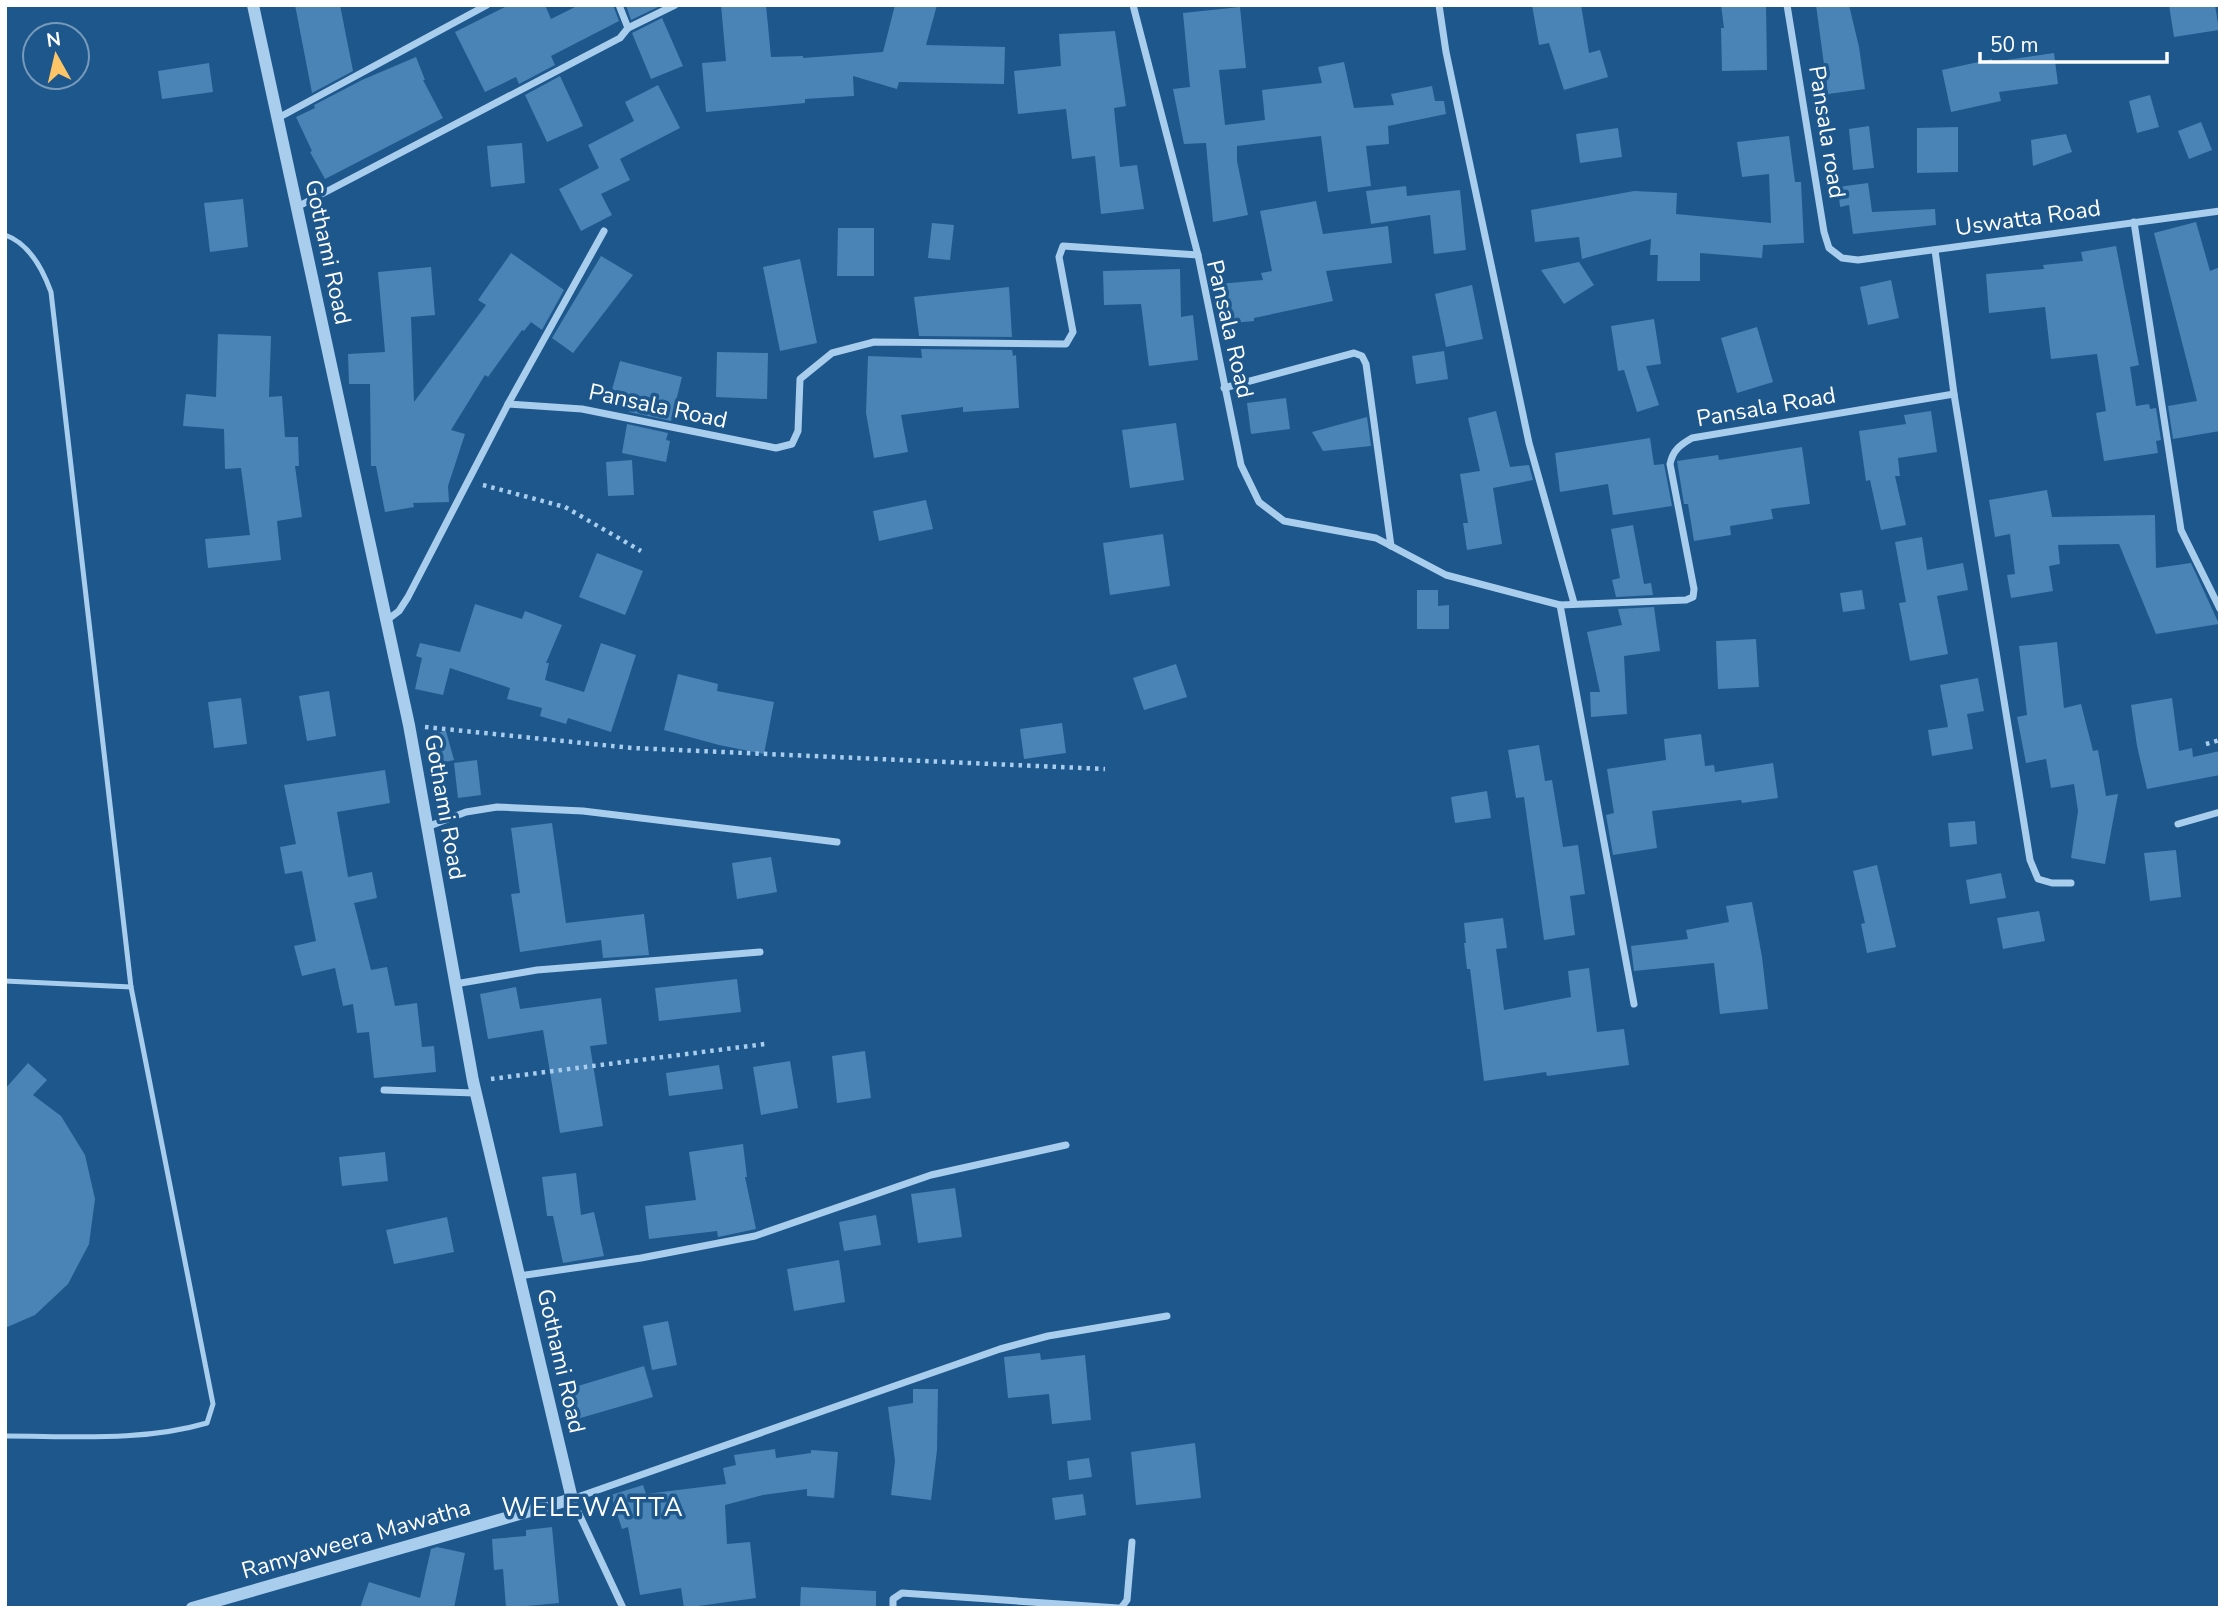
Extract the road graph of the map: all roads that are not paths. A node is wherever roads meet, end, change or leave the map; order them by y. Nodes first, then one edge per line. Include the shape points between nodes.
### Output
1 (253, 5) edge
2 (487, 5) edge
3 (619, 5) edge
4 (675, 5) edge
5 (1133, 5) edge
6 (1439, 5) edge
7 (1787, 5) edge
8 (628, 28) junction
9 (278, 118) junction
10 (297, 207) junction
11 (2220, 211) edge
12 (2134, 222) junction
13 (604, 232) dead end
14 (5, 235) edge
15 (1935, 250) junction
16 (1198, 255) junction
17 (1842, 258) joint
18 (1224, 388) junction
19 (1954, 394) junction
20 (508, 404) junction
21 (1391, 546) junction
22 (1574, 603) junction
23 (1560, 605) junction
24 (2220, 609) edge
25 (387, 620) junction
26 (2220, 812) edge
27 (2178, 824) dead end
28 (427, 827) junction
29 (837, 842) dead end
30 (2071, 883) dead end
31 (760, 951) dead end
32 (5, 981) edge
33 (455, 984) junction
34 (131, 987) junction
35 (1634, 1004) dead end
36 (474, 1087) junction
37 (384, 1090) dead end
38 (1066, 1145) dead end
39 (519, 1276) junction
40 (1167, 1317) dead end
41 (5, 1436) edge
42 (572, 1499) junction
43 (1132, 1542) dead end
44 (192, 1608) edge
45 (623, 1608) edge
46 (892, 1608) edge
47 (1119, 1608) edge

1 - 9 street, Gothami Road
2 - 9 street
3 - 8 street
4 - 8 street
5 - 16 street
6 - 22 street via 1529,443
7 - 17 street, Pansala road via 1824,232 1829,248
8 - 10 street via 620,37
9 - 10 street, Gothami Road
10 - 25 street, Gothami Road
11 - 12 street, Uswatta Road
12 - 15 street, Uswatta Road
12 - 24 street via 2181,530
13 - 20 street
14 - 34 lane via 14,238 42,267 51,292
15 - 17 street, Uswatta Road
15 - 19 street
16 - 18 street, Pansala Road
16 - 20 street, Pansala Road via 1063,246 1059,257 1073,332 1066,344 874,342 832,353 800,379 799,431 792,444 776,448 582,409
18 - 21 street, Pansala Road via 1241,465 1259,502 1284,521 1376,538
18 - 21 street via 1354,353 1362,356
19 - 22 street, Pansala Road via 1692,438 1679,446 1670,464 1693,597
19 - 30 street via 2030,859 2038,879
20 - 25 street via 408,597
21 - 23 street, Pansala Road via 1446,575
22 - 23 street, Pansala Road
23 - 35 street
25 - 28 street, Gothami Road
26 - 27 street
28 - 29 street via 466,812 497,807 583,811
28 - 33 street, Gothami Road
31 - 33 street via 537,970
32 - 34 lane
33 - 36 street, Gothami Road
34 - 41 lane via 213,1404 206,1423 184,1429 136,1435
36 - 37 street
36 - 39 street, Gothami Road
38 - 39 street via 931,1175 755,1236
39 - 42 street, Gothami Road
40 - 42 street via 1048,1336 1000,1349
42 - 44 street, Ramyaweera Mawatha
42 - 45 street, Gothami Road
43 - 47 street via 1127,1600
46 - 47 street via 893,1599 902,1593

